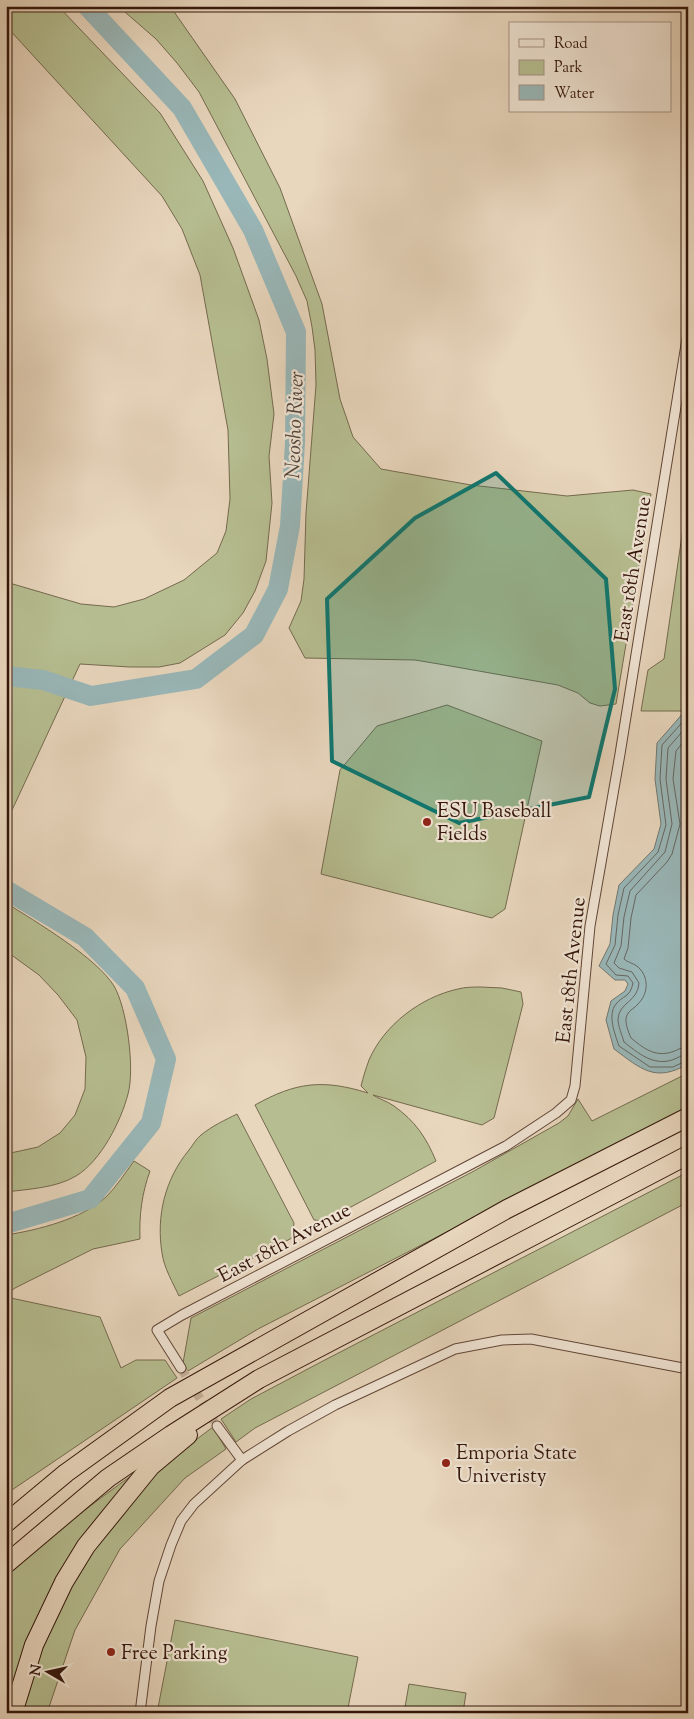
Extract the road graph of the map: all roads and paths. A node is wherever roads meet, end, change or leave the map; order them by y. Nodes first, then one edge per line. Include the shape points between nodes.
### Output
1 (688, 332) edge
2 (688, 1116) edge
3 (688, 1155) edge
4 (181, 1368) tunnel mouth
5 (688, 1369) edge
6 (239, 1393) junction
7 (217, 1426) tunnel mouth
8 (242, 1460) junction
9 (66, 1473) junction
10 (6, 1505) edge
11 (6, 1522) edge
12 (6, 1564) edge
13 (13, 1713) edge
14 (140, 1713) edge

1 - 4 street, East 18th Avenue via 590,926 579,1052 571,1100 506,1146 158,1330
2 - 9 highway via 507,1209 170,1398
3 - 6 highway
5 - 8 street via 531,1339 502,1340 455,1349 335,1405
6 - 12 highway via 108,1478
6 - 13 highway via 151,1466 86,1546 64,1582 34,1645
7 - 8 street
8 - 14 street via 194,1504 181,1521 171,1545 159,1582
9 - 10 highway
9 - 11 highway

